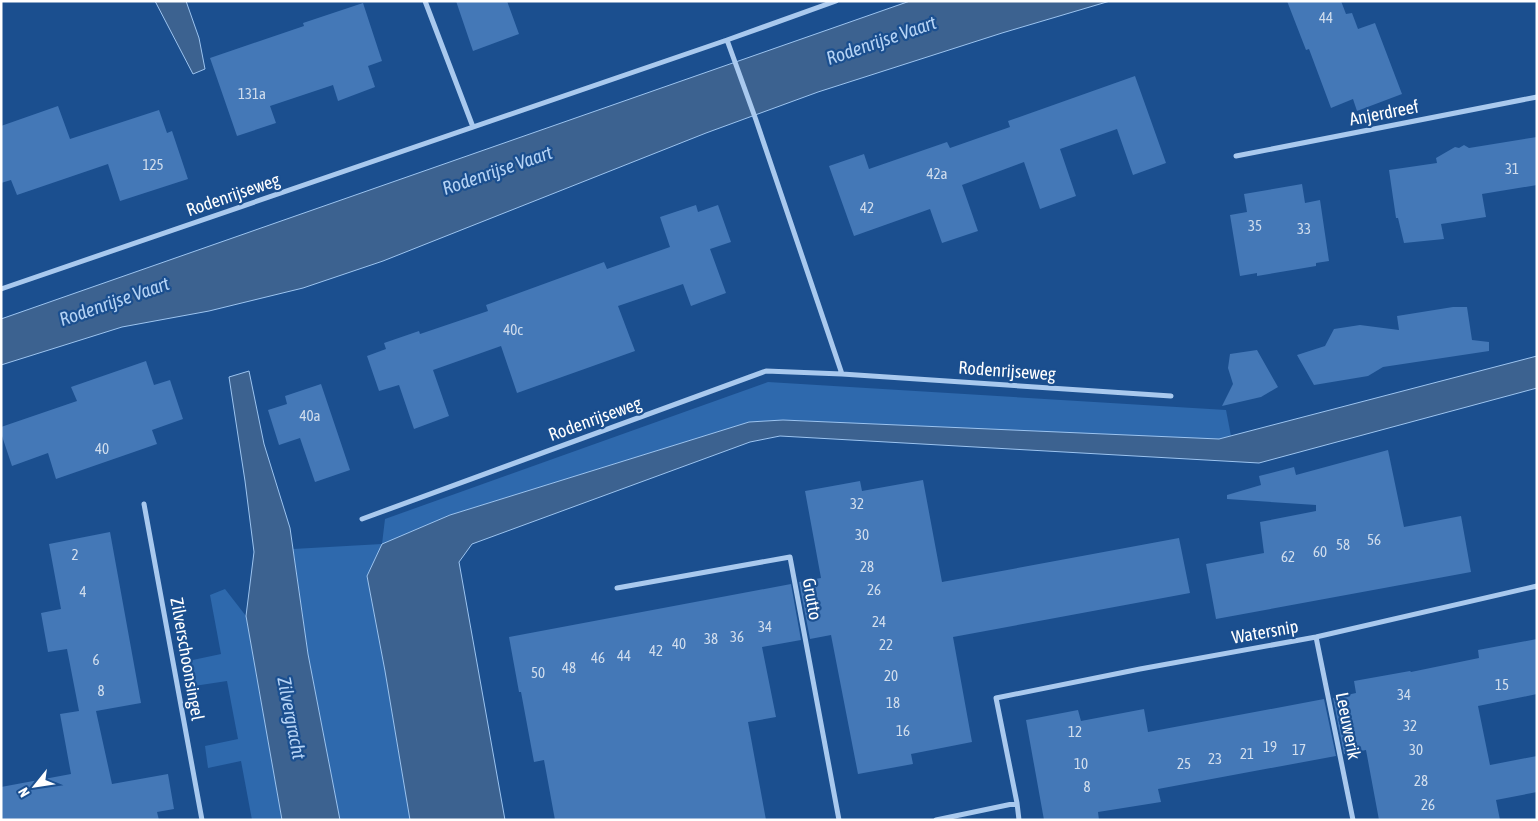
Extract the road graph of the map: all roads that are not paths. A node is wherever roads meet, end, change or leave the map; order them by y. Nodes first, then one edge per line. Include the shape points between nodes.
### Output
1 (425, 1) edge
2 (836, 1) edge
3 (727, 40) junction
4 (1537, 98) edge
5 (473, 127) junction
6 (1236, 156) dead end
7 (1, 289) edge
8 (842, 374) junction
9 (1171, 396) dead end
10 (144, 504) dead end
11 (362, 520) dead end
12 (1537, 586) edge
13 (617, 588) dead end
14 (1316, 637) junction
15 (1017, 802) junction
16 (202, 820) edge
17 (839, 820) edge
18 (936, 820) edge
19 (1019, 820) edge
20 (1353, 820) edge

1 - 5 street
2 - 3 street, Rodenrijseweg
3 - 5 street, Rodenrijseweg
3 - 8 street
4 - 6 street, Anjerdreef
5 - 7 street, Rodenrijseweg
8 - 9 street, Rodenrijseweg
8 - 11 street, Rodenrijseweg via 766,371
10 - 16 street, Zilverschoonsingel
12 - 14 street, Watersnip
13 - 17 street, Grutto via 790,557
14 - 15 street, Watersnip via 996,698
14 - 20 street, Leeuwerik
15 - 18 street
15 - 19 street

